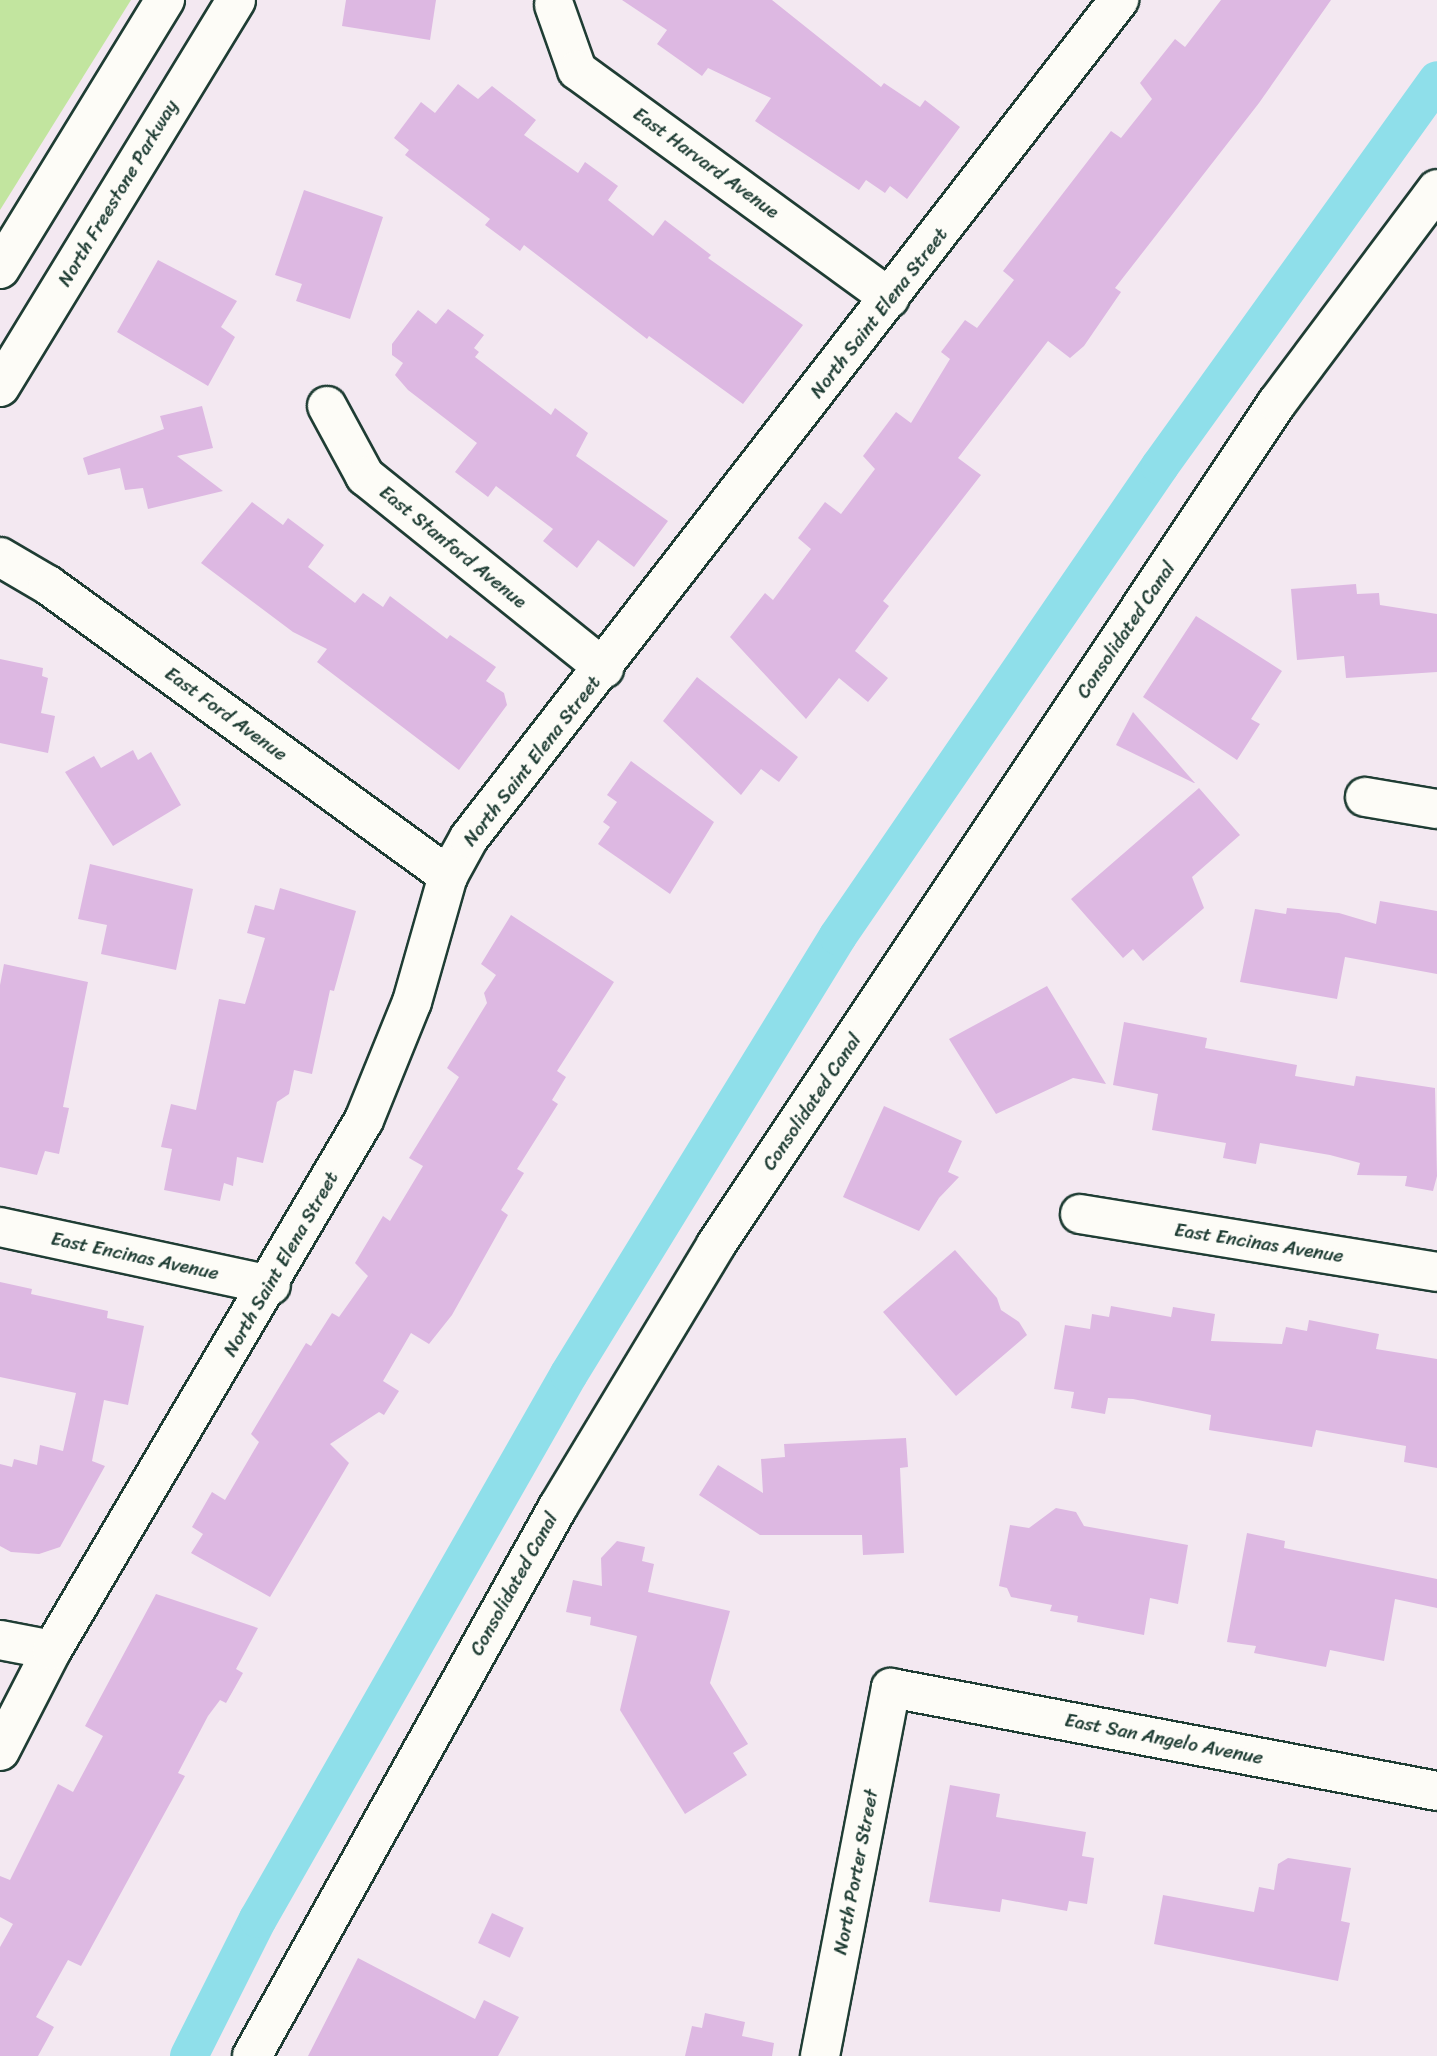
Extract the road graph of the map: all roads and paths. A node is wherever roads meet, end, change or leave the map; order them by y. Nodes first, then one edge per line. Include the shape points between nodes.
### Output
1 (165, 0) edge
2 (236, 0) edge
3 (1119, 0) edge
4 (554, 5) dead end
5 (1437, 189) edge
6 (0, 268) edge
7 (890, 298) junction
8 (0, 387) edge
9 (327, 406) dead end
10 (0, 557) edge
11 (604, 668) junction
12 (1365, 797) dead end
13 (1437, 809) edge
14 (448, 876) junction
15 (1080, 1214) dead end
16 (0, 1227) edge
17 (1437, 1272) edge
18 (271, 1285) junction
19 (0, 1640) edge
20 (52, 1650) junction
21 (891, 1688) joint
22 (0, 1751) edge
23 (1437, 1791) edge
24 (252, 2056) edge
25 (820, 2056) edge

1 - 6 street
2 - 8 street, North Freestone Parkway
3 - 7 street, North Saint Elena Street
4 - 7 street, East Harvard Avenue via 577,70
5 - 24 street, Consolidated Canal via 1277,404 716,1245 558,1507
7 - 11 street, North Saint Elena Street
9 - 11 street, East Stanford Avenue via 365,476
10 - 14 street, East Ford Avenue via 48,585
11 - 14 street, North Saint Elena Street via 468,838
12 - 13 street
14 - 18 street, North Saint Elena Street via 412,1002 364,1120
15 - 17 street, East Encinas Avenue
16 - 18 street, East Encinas Avenue
18 - 20 street, North Saint Elena Street
19 - 20 street
20 - 22 street, North Saint Elena Street
21 - 23 street, East San Angelo Avenue
21 - 25 street, North Porter Street

